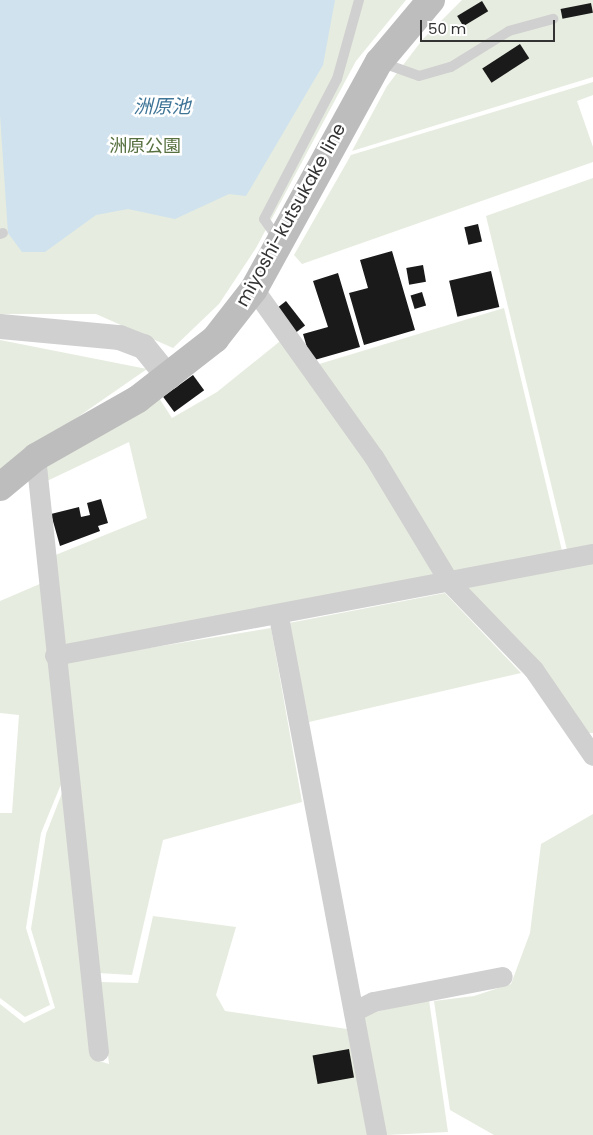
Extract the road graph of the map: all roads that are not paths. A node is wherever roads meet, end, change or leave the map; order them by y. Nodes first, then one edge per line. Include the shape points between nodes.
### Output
1 (358, 0) edge
2 (432, 0) edge
3 (554, 18) dead end
4 (380, 62) junction
5 (280, 243) junction
6 (254, 289) junction
7 (0, 326) edge
8 (168, 377) junction
9 (36, 457) junction
10 (0, 487) edge
11 (593, 554) edge
12 (450, 583) junction
13 (279, 617) junction
14 (55, 656) junction
15 (593, 756) edge
16 (504, 977) dead end
17 (354, 1012) junction
18 (99, 1052) dead end
19 (377, 1135) edge

1 - 5 lane via 337,79 264,219
2 - 4 main road, miyoshi-kutsukake line
3 - 4 lane via 509,31 451,67 419,76
4 - 5 main road, miyoshi-kutsukake line
5 - 6 main road, miyoshi-kutsukake line
6 - 8 main road, miyoshi-kutsukake line via 215,339
6 - 12 street via 374,457
7 - 8 street via 119,337 143,346
8 - 9 main road, miyoshi-kutsukake line
9 - 10 main road, miyoshi-kutsukake line
9 - 14 street
11 - 12 street
12 - 13 street
12 - 15 street via 534,670
13 - 14 street
13 - 17 street
14 - 18 street
16 - 17 street via 374,1002
17 - 19 street

